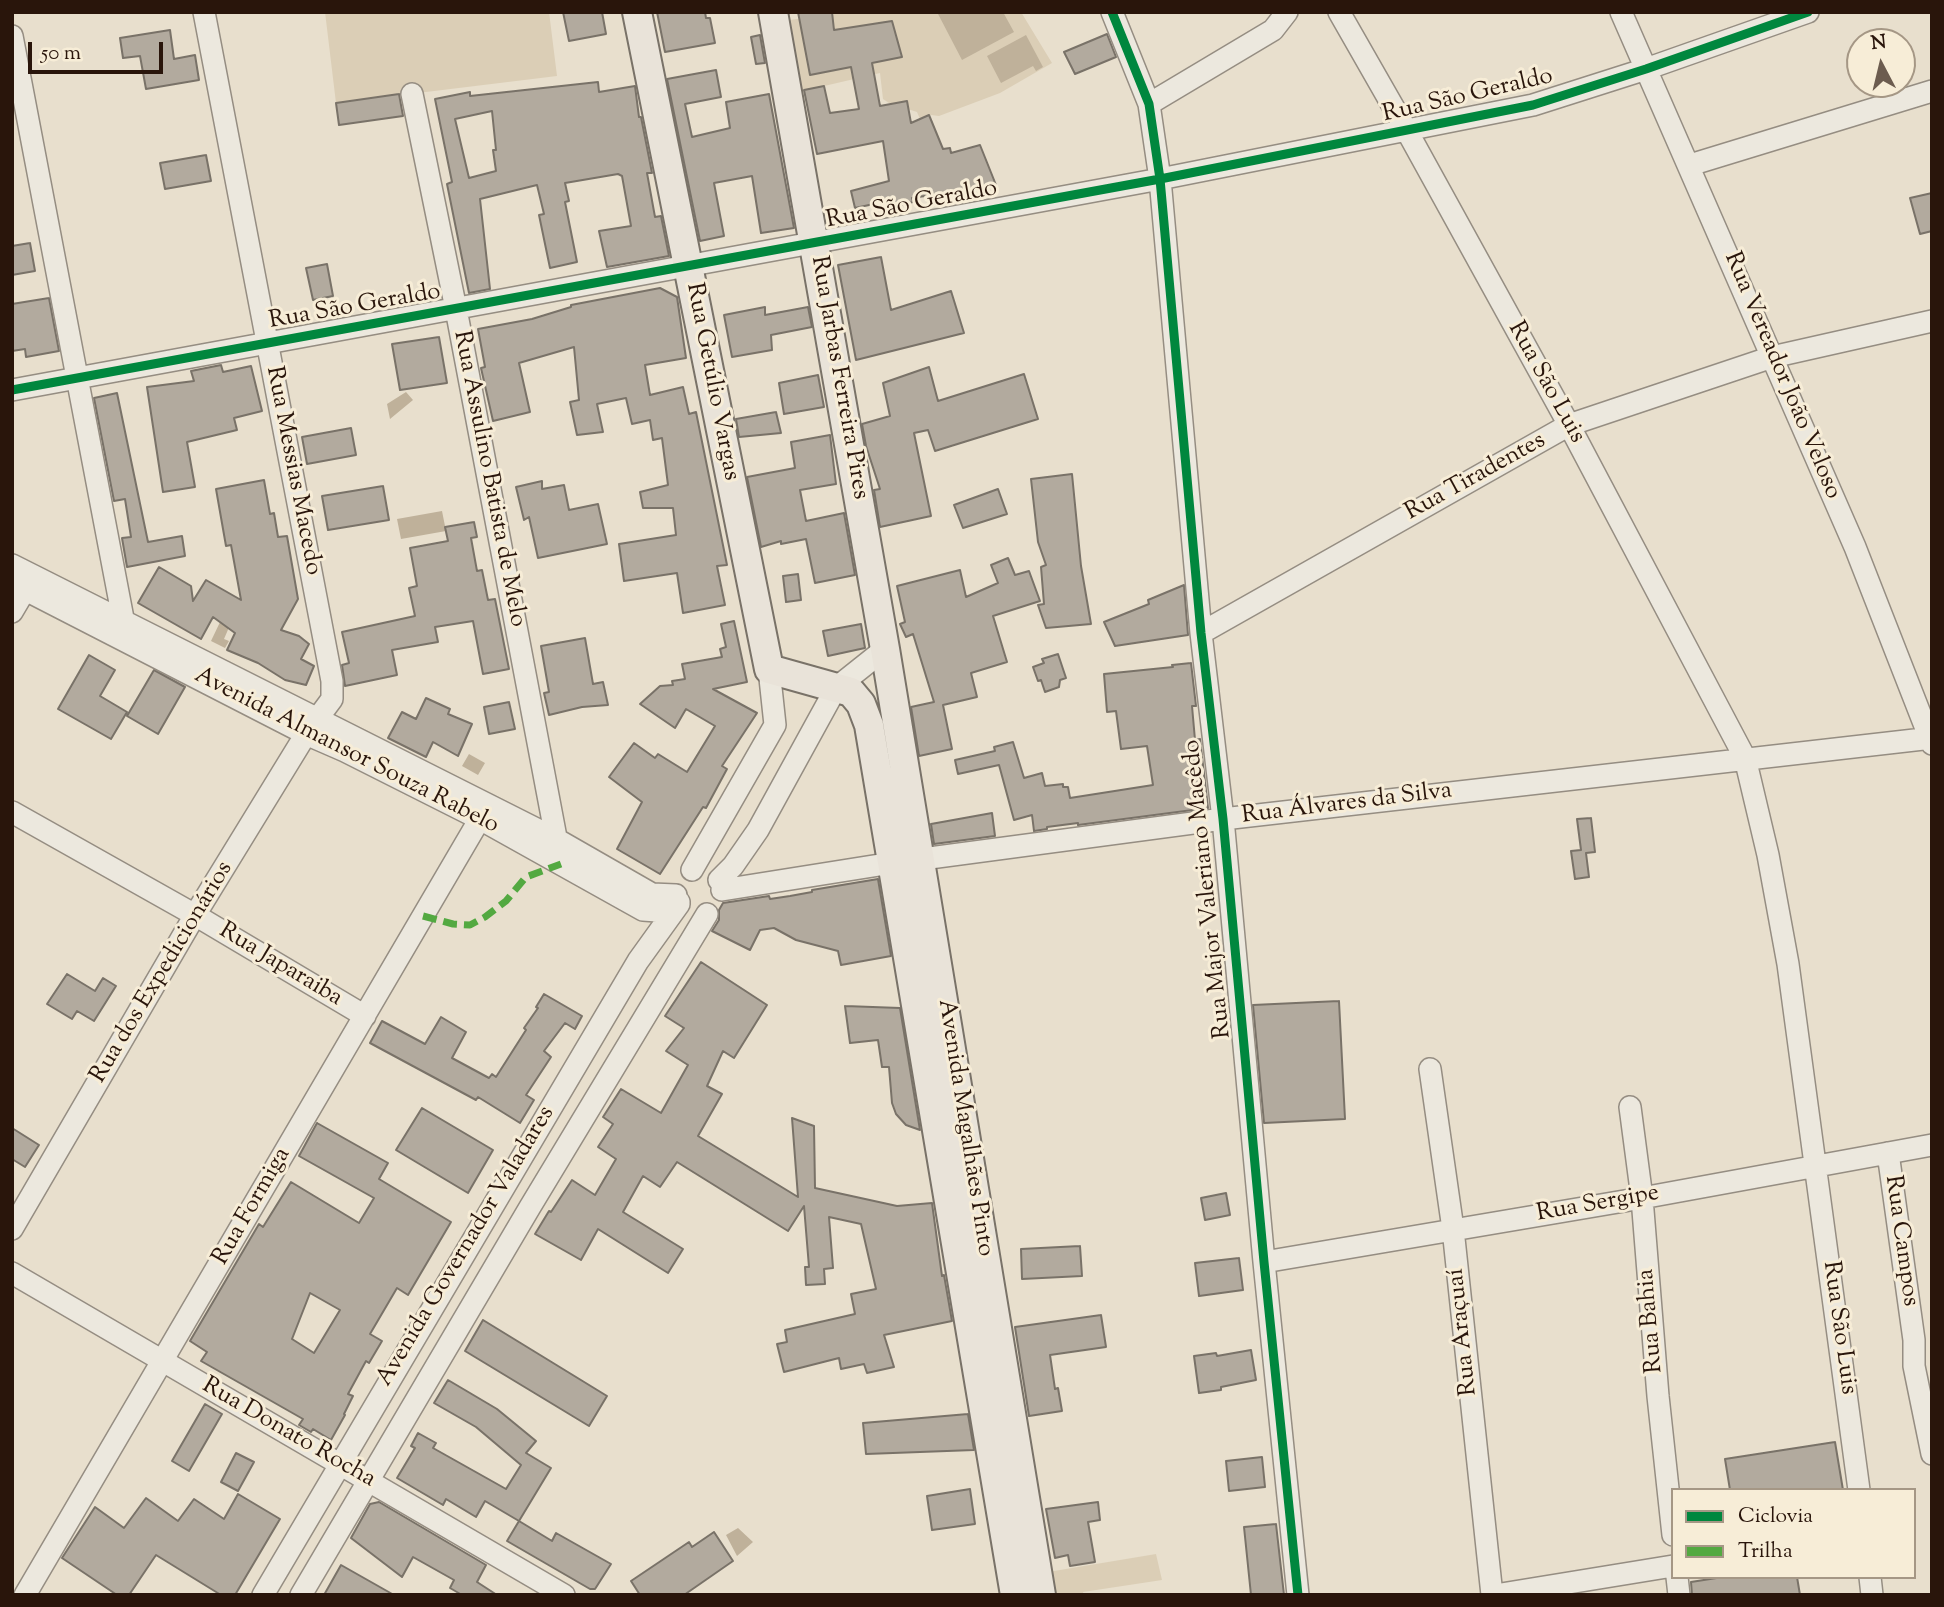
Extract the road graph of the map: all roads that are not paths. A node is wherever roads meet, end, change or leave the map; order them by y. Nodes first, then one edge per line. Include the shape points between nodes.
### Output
1 (204, 12) edge
2 (637, 12) edge
3 (773, 12) edge
4 (1112, 12) edge
5 (1287, 12) edge
6 (1339, 12) edge
7 (1621, 12) edge
8 (1796, 14) edge
9 (12, 36) edge
10 (1646, 69) junction
11 (1932, 91) edge
12 (412, 94) dead end
13 (1149, 104) junction
14 (1407, 131) junction
15 (1690, 165) junction
16 (1160, 180) junction
17 (815, 244) junction
18 (688, 268) junction
19 (456, 309) junction
20 (1932, 321) edge
21 (267, 344) junction
22 (1772, 357) junction
23 (78, 378) junction
24 (12, 390) edge
25 (1569, 425) junction
26 (12, 565) edge
27 (19, 587) edge
28 (12, 612) edge
29 (126, 631) junction
30 (1200, 633) junction
31 (886, 656) junction
32 (769, 669) junction
33 (836, 688) junction
34 (312, 727) junction
35 (1931, 740) edge
36 (1745, 758) junction
37 (12, 812) edge
38 (484, 812) junction
39 (1223, 819) junction
40 (556, 839) junction
41 (920, 860) junction
42 (892, 863) junction
43 (561, 864) junction
44 (692, 870) junction
45 (721, 885) junction
46 (678, 900) junction
47 (707, 914) junction
48 (195, 915) junction
49 (365, 1016) junction
50 (1430, 1069) dead end
51 (1630, 1107) dead end
52 (1932, 1146) edge
53 (1888, 1153) junction
54 (1816, 1166) junction
55 (500, 1190) junction
56 (1642, 1198) junction
57 (963, 1202) junction
58 (530, 1206) junction
59 (12, 1229) edge
60 (1453, 1229) junction
61 (1264, 1262) junction
62 (12, 1273) edge
63 (1923, 1337) edge
64 (163, 1360) junction
65 (1932, 1454) edge
66 (340, 1464) junction
67 (368, 1481) junction
68 (1860, 1488) edge
69 (1671, 1516) edge
70 (1671, 1566) edge
71 (25, 1595) edge
72 (262, 1595) edge
73 (301, 1595) edge
74 (564, 1595) edge
75 (1014, 1595) edge
76 (1041, 1595) edge
77 (1298, 1595) edge
78 (1493, 1595) edge

1 - 21 street, Rua Messias Macedo
2 - 18 main road, Rua Getúlio Vargas
3 - 17 main road, Rua Jarbas Ferreira Pires
4 - 13 street, Rua Major Valeriano Macêdo
5 - 13 street via 1273,30
6 - 14 street, Rua São Luis
7 - 10 street, Rua Vereador João Veloso
8 - 10 street, Rua São Geraldo
9 - 23 street
10 - 14 street, Rua São Geraldo via 1533,105
10 - 15 street, Rua Vereador João Veloso
11 - 15 street
12 - 19 street, Rua Assulino Batista de Melo
13 - 16 street, Rua Major Valeriano Macêdo
14 - 16 street, Rua São Geraldo
14 - 25 street, Rua São Luis
15 - 22 street, Rua Vereador João Veloso
16 - 17 street, Rua São Geraldo
16 - 30 street, Rua Major Valeriano Macêdo
17 - 18 street, Rua São Geraldo
17 - 31 main road, Rua Jarbas Ferreira Pires
18 - 19 street, Rua São Geraldo
18 - 32 main road, Rua Getúlio Vargas
19 - 21 street, Rua São Geraldo
19 - 40 street, Rua Assulino Batista de Melo
20 - 22 street, Rua Tiradentes
21 - 23 street, Rua São Geraldo
21 - 34 street, Rua Messias Macedo via 332,681 332,699
22 - 25 street, Rua Tiradentes
22 - 35 street, Rua Vereador João Veloso
23 - 24 street, Rua São Geraldo
23 - 29 street
25 - 30 street, Rua Tiradentes
25 - 36 street, Rua São Luis
26 - 29 street, Avenida Almansor Souza Rabelo
27 - 28 street
27 - 29 street, Avenida Almansor Souza Rabelo
29 - 34 street, Avenida Almansor Souza Rabelo
30 - 39 street, Rua Major Valeriano Macêdo
31 - 33 street
31 - 41 main road, Avenida Magalhães Pinto
32 - 33 main road
32 - 44 street, Rua Getúlio Vargas via 775,725
33 - 42 main road, Avenida Magalhães Pinto via 851,692 869,725
33 - 45 street via 758,830
34 - 38 street, Avenida Almansor Souza Rabelo
34 - 48 street, Rua dos Expedicionários
35 - 36 street, Rua Álvares da Silva
36 - 39 street, Rua Álvares da Silva
36 - 54 street, Rua São Luis via 1787,964
37 - 48 street, Rua Japaraiba
38 - 40 street, Avenida Almansor Souza Rabelo
38 - 43 street, Avenida Almansor Souza Rabelo
38 - 49 street, Rua Formiga
39 - 41 street, Rua Álvares da Silva
39 - 61 street, Rua Major Valeriano Macêdo
40 - 43 street, Rua Assulino Batista de Melo
40 - 46 street, Avenida Almansor Souza Rabelo via 652,894
41 - 42 street, Rua Álvares da Silva
41 - 57 main road, Avenida Magalhães Pinto
42 - 45 street, Rua Álvares da Silva
42 - 57 main road, Avenida Magalhães Pinto
43 - 46 street, Avenida Almansor Souza Rabelo via 643,910 657,911
44 - 45 street via 712,873
44 - 46 street via 677,884
45 - 47 street via 721,900
46 - 47 street via 687,912
46 - 55 street, Avenida Governador Valadares
47 - 58 street, Avenida Governador Valadares
48 - 49 street, Rua Japaraiba
48 - 59 street, Rua dos Expedicionários
49 - 64 street, Rua Formiga
50 - 60 street, Rua Araçuaí
51 - 56 street, Rua Bahia
52 - 53 street, Rua Sergipe
53 - 54 street, Rua Sergipe
53 - 63 street, Rua Campos
54 - 56 street, Rua Sergipe
54 - 68 street, Rua São Luis
55 - 58 street
55 - 66 street, Avenida Governador Valadares
56 - 60 street, Rua Sergipe
56 - 69 street, Rua Bahia
57 - 75 main road, Avenida Magalhães Pinto
57 - 76 main road, Avenida Magalhães Pinto
58 - 67 street, Avenida Governador Valadares
60 - 61 street, Rua Sergipe
60 - 78 street, Rua Araçuaí
61 - 77 street, Rua Major Valeriano Macêdo
62 - 64 street, Rua Donato Rocha
63 - 65 street, Rua Campos via 1914,1366
64 - 66 street, Rua Donato Rocha
64 - 71 street, Rua Formiga
66 - 67 street, Rua Donato Rocha
66 - 72 street, Avenida Governador Valadares
67 - 73 street, Avenida Governador Valadares
67 - 74 street, Rua Donato Rocha
70 - 78 street

